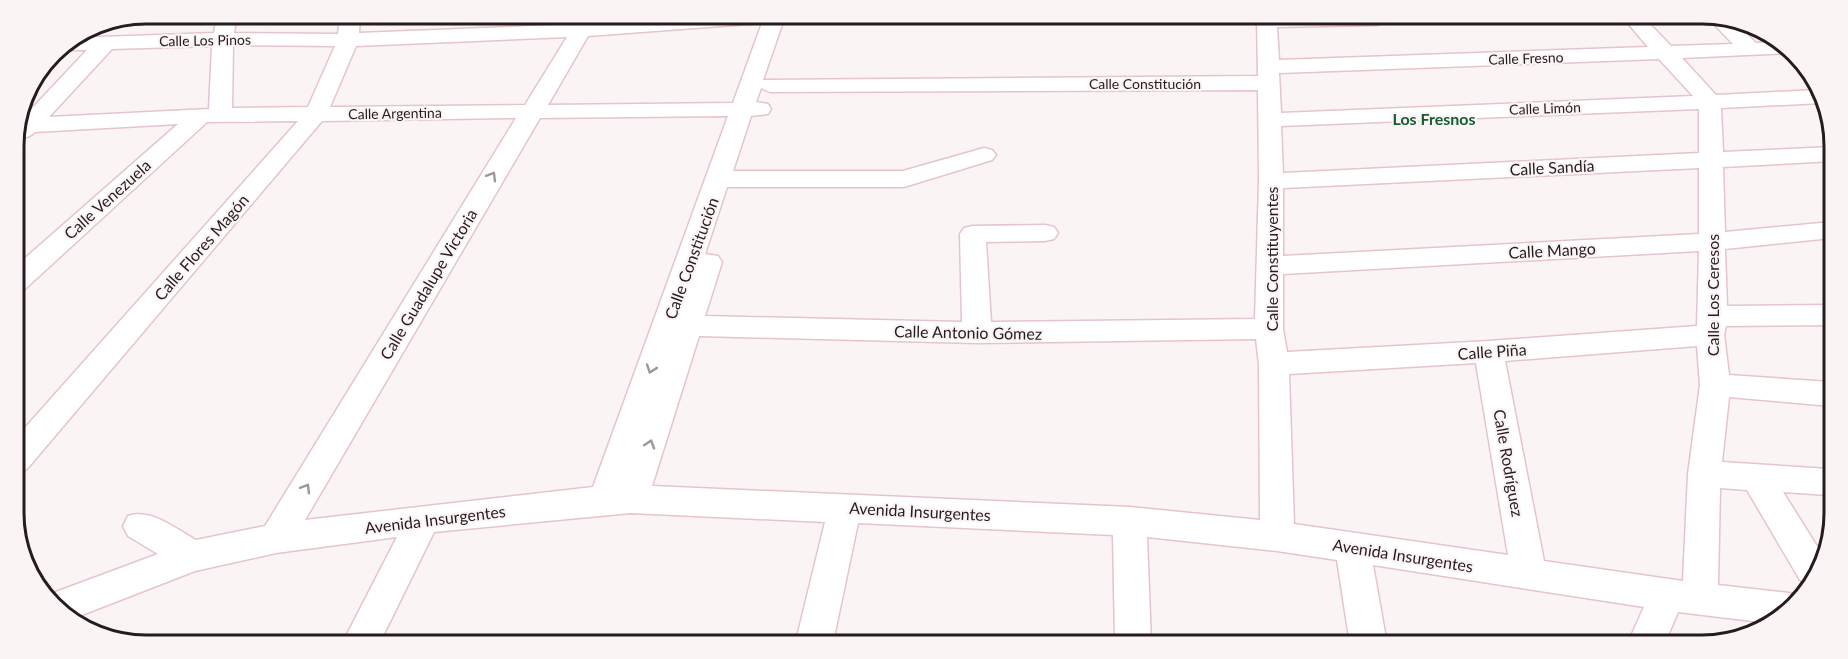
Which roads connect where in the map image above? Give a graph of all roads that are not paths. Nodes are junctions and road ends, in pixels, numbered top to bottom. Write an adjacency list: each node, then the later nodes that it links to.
1 (225, 24): 10 (street)
2 (349, 24): 11 (street, Calle Flores Magón)
3 (664, 24): 9 (street, Calle Los Pinos)
4 (773, 24): 19 (street, Calle Constitución)
5 (791, 24): 19 (street, Calle Constitución)
6 (1267, 24): 17 (street, Calle Constituyentes)
7 (1639, 24): 16 (street)
8 (1726, 26): 15 (street)
9 (581, 30): 11 (street, Calle Los Pinos); 21 (street, Calle Guadalupe Victoria)
10 (223, 39): 11 (street, Calle Los Pinos); 12 (street, Calle Los Pinos); 23 (street)
11 (348, 40): 22 (street, Calle Flores Magón)
12 (106, 43): 13 (street, Calle Los Pinos); 25 (street)
13 (79, 44)
14 (1775, 48): 15 (street, Calle Fresno)
15 (1750, 49): 16 (street, Calle Fresno)
16 (1667, 53): 17 (street, Calle Fresno); 20 (street)
17 (1268, 75): 19 (street, Calle Constitución); 24 (street, Calle Constituyentes)
18 (1814, 97): 20 (street, Calle Limón)
19 (758, 101): 21 (street, Calle Argentina); 30 (street, Calle Constitución)
20 (1710, 101): 24 (street, Calle Limón); 29 (street, Calle Los Ceresos)
21 (531, 111): 22 (street, Calle Argentina); 56 (street, Calle Guadalupe Victoria, one-way to 21)
22 (316, 114): 23 (street, Calle Argentina); 46 (street, Calle Flores Magón)
23 (210, 116): 26 (street, Calle Argentina); 36 (street, Calle Venezuela)
24 (1270, 120): 31 (street, Calle Constituyentes)
25 (26, 124)
26 (25, 129)
27 (1824, 154): 29 (street, Calle Sandía)
28 (984, 155): 30 (street)
29 (1712, 159): 31 (street, Calle Sandía); 34 (street, Calle Los Ceresos)
30 (727, 180): 38 (street, Calle Constitución)
31 (1271, 181): 35 (street, Calle Constituyentes)
32 (1824, 231): 34 (street, Calle Mango)
33 (1045, 234): 41 (street)
34 (1712, 242): 35 (street, Calle Mango); 39 (street, Calle Los Ceresos)
35 (1271, 266): 40 (street, Calle Constituyentes)
36 (24, 274)
37 (1824, 316): 39 (street, Calle Piña)
38 (678, 325): 41 (street, Calle Antonio Gómez); 50 (street, Calle Constitución)
39 (1711, 325): 42 (street, Calle Piña); 44 (street, Calle Los Ceresos)
40 (1269, 329): 41 (street, Calle Antonio Gómez); 43 (street, Calle Constituyentes)
41 (977, 333)
42 (1489, 352): 43 (street, Calle Piña); 60 (street, Calle Rodríguez)
43 (1274, 364): 55 (street, Calle Constituyentes)
44 (1715, 385): 45 (street); 47 (street, Calle Los Ceresos)
45 (1824, 394)
46 (24, 451)
47 (1704, 474): 48 (street); 61 (street, Calle Los Ceresos)
48 (1757, 478): 49 (street); 59 (street)
49 (1824, 482)
50 (618, 500): 51 (street, Avenida Insurgentes); 52 (street, Avenida Insurgentes)
51 (845, 508): 53 (street, Avenida Insurgentes); 65 (street)
52 (424, 519): 56 (street, Avenida Insurgentes); 64 (street)
53 (1130, 521): 55 (street, Avenida Insurgentes); 66 (street)
54 (140, 526): 58 (street)
55 (1277, 536): 57 (street, Avenida Insurgentes)
56 (276, 538): 58 (street, Avenida Insurgentes)
57 (1352, 546): 60 (street, Avenida Insurgentes); 67 (street)
58 (194, 556): 62 (street, Avenida Insurgentes)
59 (1811, 567)
60 (1529, 575): 61 (street, Avenida Insurgentes)
61 (1684, 597): 63 (street, Avenida Insurgentes); 68 (street)
62 (66, 605)
63 (1778, 608)
64 (365, 635)
65 (816, 635)
66 (1133, 635)
67 (1367, 635)
68 (1653, 635)

